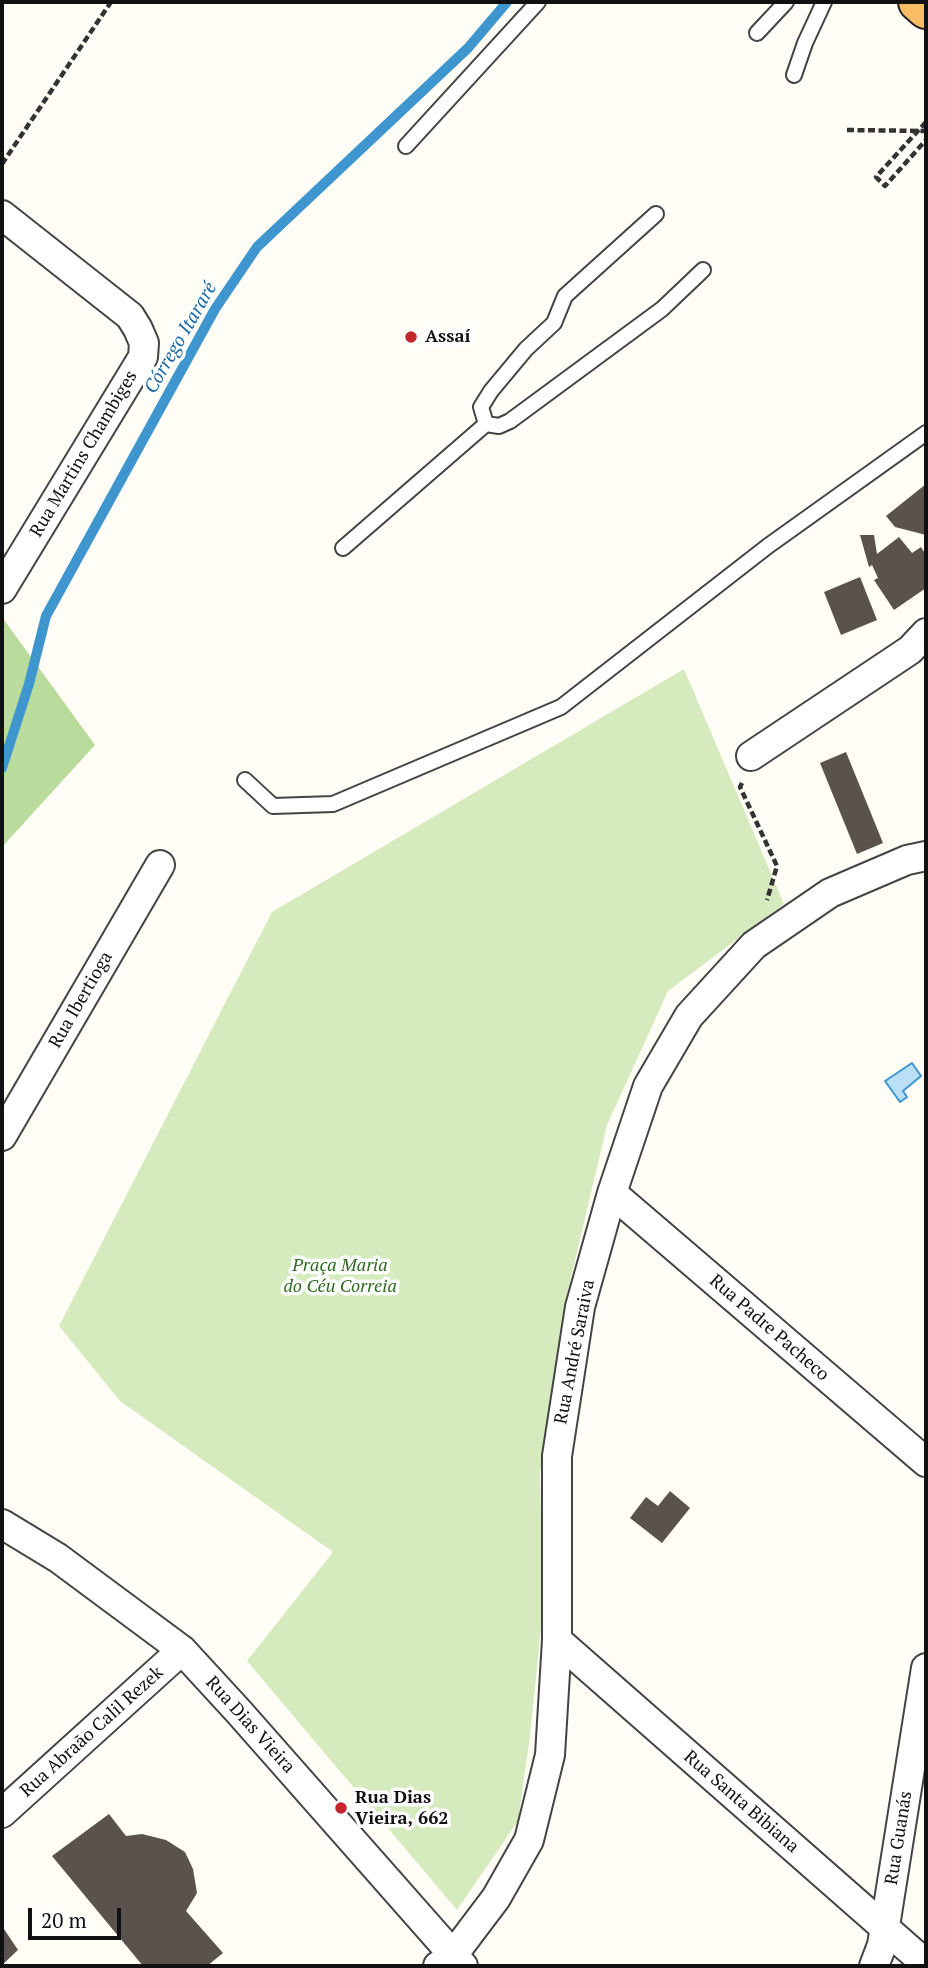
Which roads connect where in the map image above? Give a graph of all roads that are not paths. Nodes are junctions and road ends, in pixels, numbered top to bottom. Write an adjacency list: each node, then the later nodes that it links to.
1 (538, 2): 8 (lane)
2 (786, 2): 6 (lane)
3 (824, 2): 7 (lane)
4 (918, 2): 5 (highway)
5 (926, 9)
6 (757, 33)
7 (794, 75)
8 (406, 146)
9 (656, 214): 12 (lane)
10 (2, 215): 15 (street, Rua Martins Chambiges)
11 (703, 270): 12 (lane)
12 (486, 424): 14 (lane)
13 (926, 433): 18 (lane)
14 (343, 548)
15 (2, 589)
16 (926, 633): 17 (street)
17 (751, 756)
18 (245, 780)
19 (926, 856): 22 (street, Rua André Saraiva)
20 (160, 865): 21 (street, Rua Ibertioga)
21 (2, 1136)
22 (612, 1193): 23 (street, Rua Padre Pacheco); 25 (street, Rua André Saraiva)
23 (926, 1462)
24 (2, 1524): 26 (street, Rua Dias Vieira)
25 (557, 1640): 29 (street, Rua Santa Bibiana); 30 (street, Rua André Saraiva)
26 (182, 1650): 28 (street, Rua Abraão Calil Rezek); 30 (street, Rua Dias Vieira)
27 (926, 1668): 29 (street, Rua Guanás)
28 (2, 1813)
29 (884, 1928): 31 (street, Rua Santa Bibiana); 32 (street, Rua Guanás)
30 (451, 1962)
31 (926, 1964)
32 (874, 1966)

